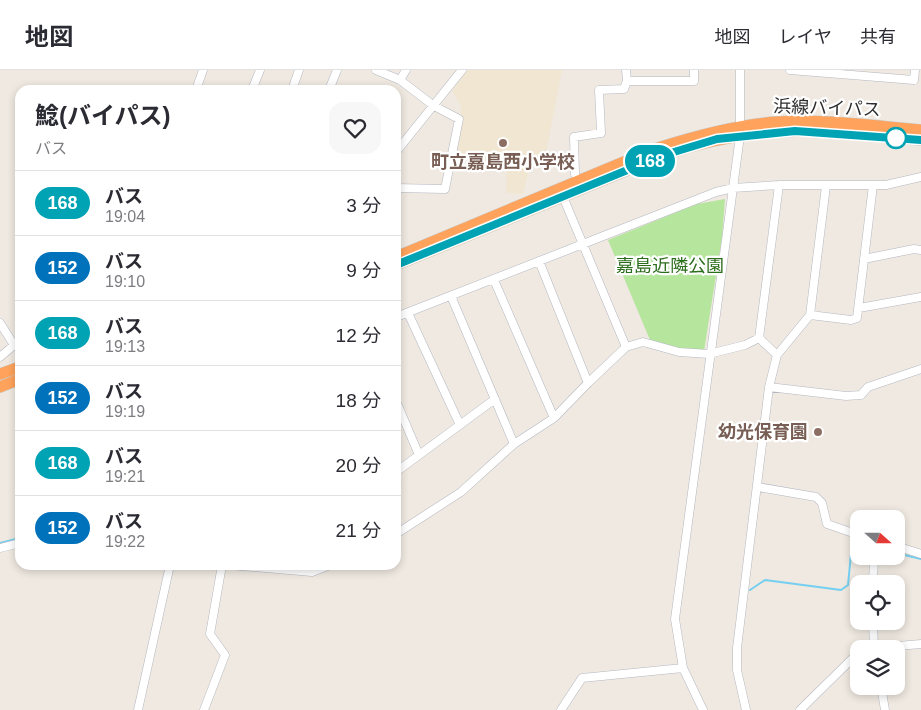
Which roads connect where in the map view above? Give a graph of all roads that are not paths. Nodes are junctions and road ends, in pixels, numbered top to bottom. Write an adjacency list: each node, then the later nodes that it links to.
1 (203, 70): 17 (street)
2 (260, 70): 18 (street)
3 (298, 70): 19 (street)
4 (337, 70): 20 (street)
5 (376, 70): 15 (street)
6 (406, 70): 15 (street)
7 (462, 70): 21 (street)
8 (626, 70): 16 (street)
9 (694, 70): 16 (street)
10 (740, 70): 23 (street)
11 (790, 70): 13 (street)
12 (915, 70): 14 (street)
13 (832, 72): 14 (street)
14 (872, 73)
15 (400, 80): 21 (street)
16 (627, 81): 26 (street)
17 (198, 85)
18 (254, 85)
19 (294, 85)
20 (331, 85)
21 (434, 106): 25 (street); 31 (street)
22 (921, 130): 23 (highway, 浜線バイパス)
23 (740, 131): 24 (highway, 浜線バイパス); 32 (street); 33 (highway, 浜線バイパス)
24 (921, 140)
25 (401, 146)
26 (575, 174)
27 (921, 177): 30 (street)
28 (779, 185): 29 (street); 32 (street); 48 (street)
29 (826, 186): 30 (street); 46 (street)
30 (873, 186): 37 (street)
31 (401, 188)
32 (733, 188): 34 (street); 52 (street)
33 (561, 192): 34 (street); 36 (highway, 浜線バイパス); 39 (highway, 浜線バイパス)
34 (581, 244): 38 (street); 51 (street)
35 (921, 250): 37 (street)
36 (401, 255)
37 (864, 259): 43 (street)
38 (539, 261): 40 (street); 59 (street)
39 (401, 263)
40 (494, 280): 41 (street); 64 (street)
41 (451, 296): 44 (street); 62 (street)
42 (921, 297): 43 (street)
43 (859, 308): 46 (street)
44 (408, 313): 45 (street); 65 (street)
45 (401, 315)
46 (810, 315): 53 (street)
47 (0, 323): 49 (street)
48 (758, 338): 52 (street); 53 (street)
49 (15, 340)
50 (15, 344): 54 (street)
51 (626, 347): 52 (street); 59 (street)
52 (709, 354): 83 (street)
53 (777, 355): 61 (street)
54 (0, 357)
55 (921, 369): 61 (street)
56 (15, 370): 57 (highway)
57 (0, 374)
58 (15, 381): 60 (highway)
59 (588, 383): 64 (street)
60 (0, 387)
61 (769, 387): 69 (street)
62 (495, 399): 65 (street); 66 (street)
63 (401, 414): 67 (street)
64 (554, 418): 66 (street)
65 (460, 425): 67 (street)
66 (514, 444): 70 (street)
67 (419, 455): 68 (street)
68 (401, 468)
69 (758, 488): 71 (street); 89 (street)
70 (401, 529)
71 (850, 532)
72 (15, 544): 73 (street)
73 (0, 548)
74 (905, 549): 75 (street)
75 (921, 554)
76 (169, 570): 85 (street)
77 (221, 570): 86 (street)
78 (292, 570): 79 (street)
79 (317, 570)
80 (921, 644): 81 (street)
81 (905, 645)
82 (850, 661): 90 (street)
83 (683, 668): 87 (street); 88 (street)
84 (882, 695): 91 (street)
85 (138, 710)
86 (204, 710)
87 (561, 710)
88 (703, 710)
89 (746, 710)
90 (800, 710)
91 (885, 710)

